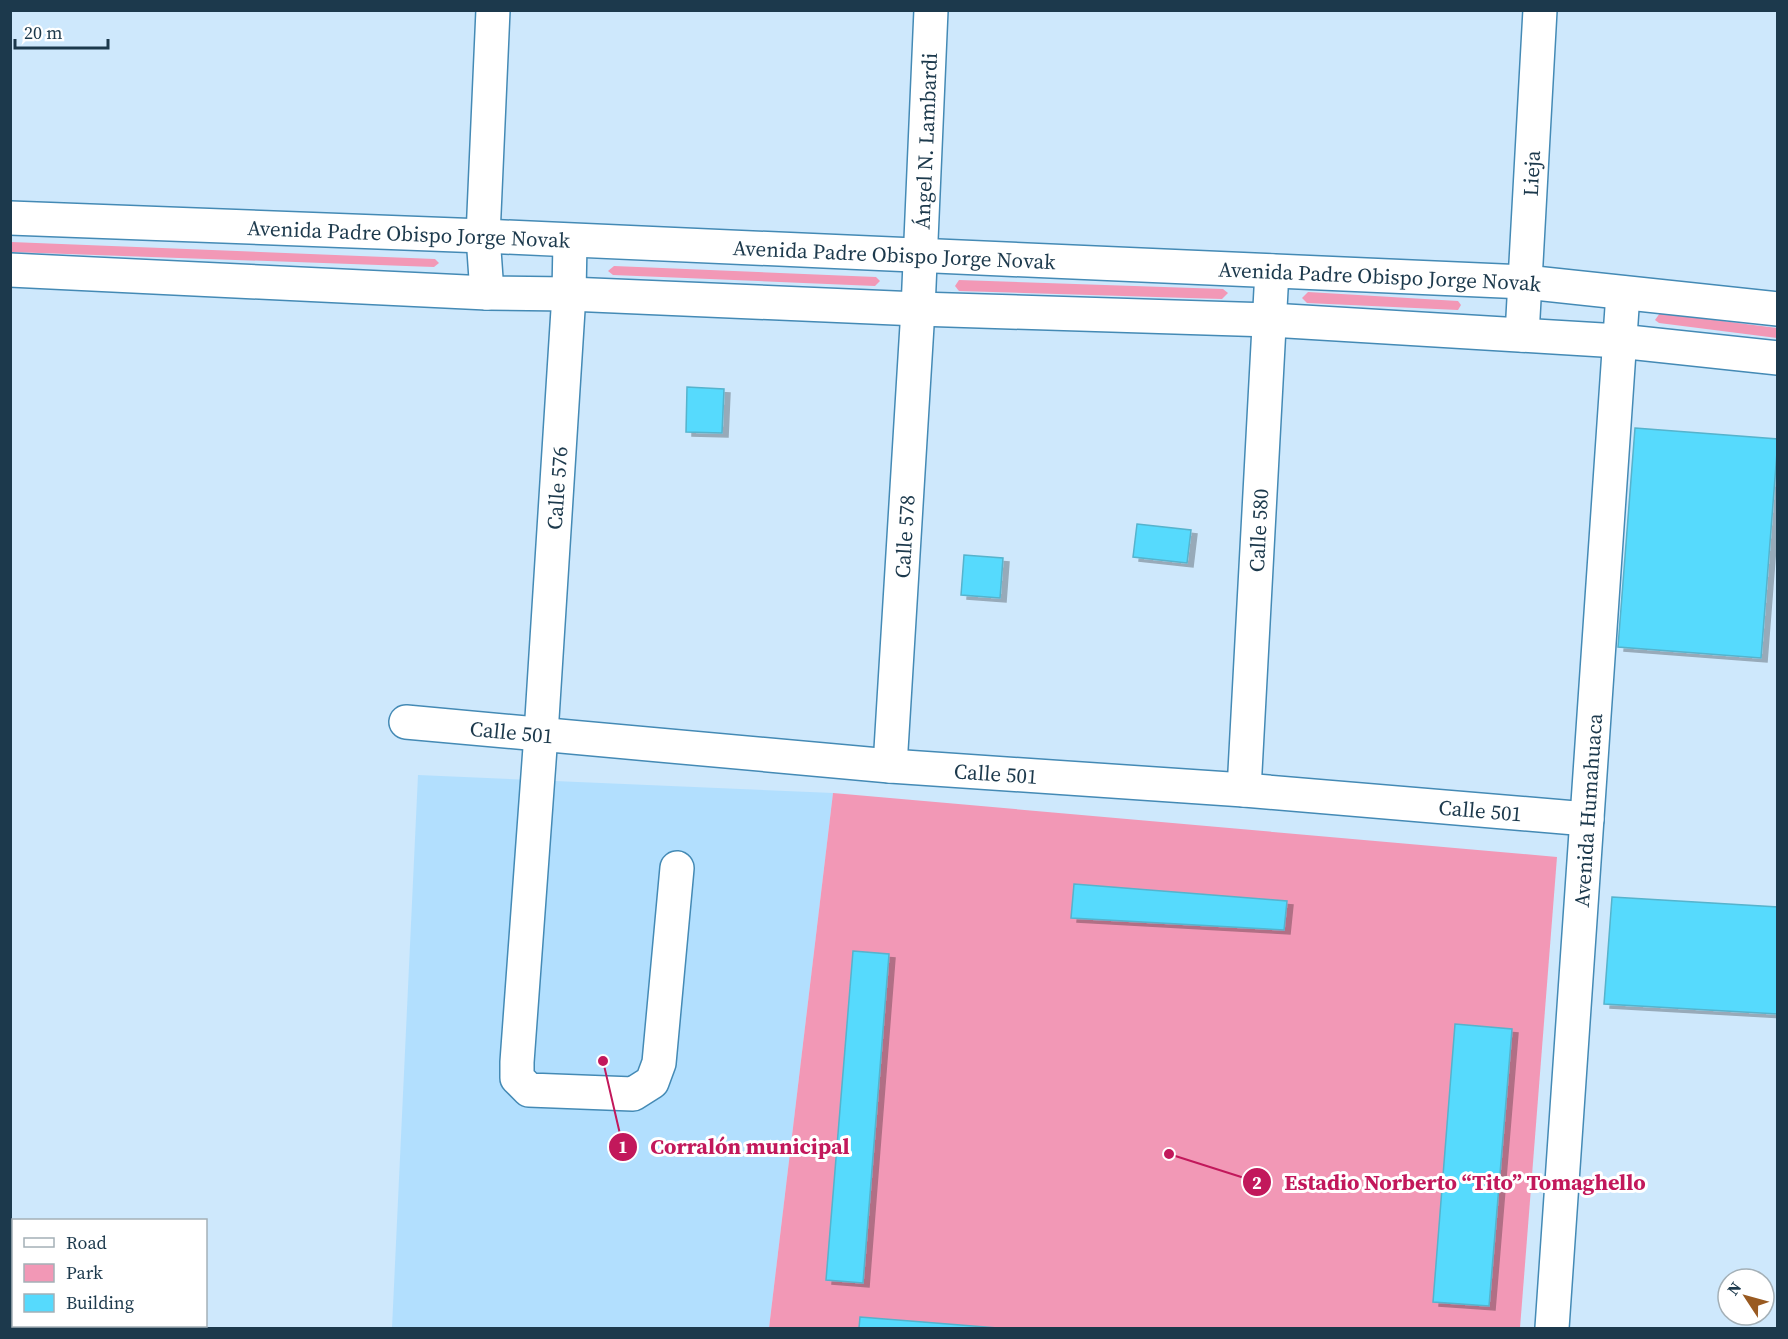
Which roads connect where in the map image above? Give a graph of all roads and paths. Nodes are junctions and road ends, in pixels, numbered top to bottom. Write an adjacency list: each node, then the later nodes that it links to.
1 (493, 10): 5 (street)
2 (931, 10): 7 (street, Ángel N. Lambardi)
3 (1540, 10): 10 (street, Lieja)
4 (10, 218): 5 (street, Avenida Padre Obispo Jorge Novak)
5 (483, 236): 6 (street, Avenida Padre Obispo Jorge Novak); 11 (street)
6 (570, 240): 7 (street, Avenida Padre Obispo Jorge Novak); 13 (street, Calle 576)
7 (920, 256): 9 (street, Avenida Padre Obispo Jorge Novak); 14 (street, Ángel N. Lambardi)
8 (10, 270): 11 (street)
9 (1272, 271): 10 (street, Avenida Padre Obispo Jorge Novak); 16 (street, Calle 580)
10 (1525, 282): 12 (street, Avenida Padre Obispo Jorge Novak); 17 (street, Lieja)
11 (487, 293): 13 (street)
12 (1623, 293): 15 (street, Avenida Padre Obispo Jorge Novak); 18 (street, Avenida Humahuaca)
13 (568, 294): 14 (street); 21 (street, Calle 576)
14 (918, 309): 16 (street); 22 (street, Calle 578)
15 (1778, 309)
16 (1270, 320): 17 (street); 23 (street, Calle 580)
17 (1522, 335): 18 (street)
18 (1619, 341): 19 (street); 24 (street, Avenida Humahuaca)
19 (1778, 358)
20 (406, 722): 21 (street, Calle 501)
21 (541, 734): 22 (street, Calle 501); 25 (street, Calle 576)
22 (890, 766): 23 (street, Calle 501)
23 (1244, 790): 24 (street, Calle 501)
24 (1587, 819): 26 (street, Avenida Humahuaca)
25 (677, 868)
26 (1552, 1329)

